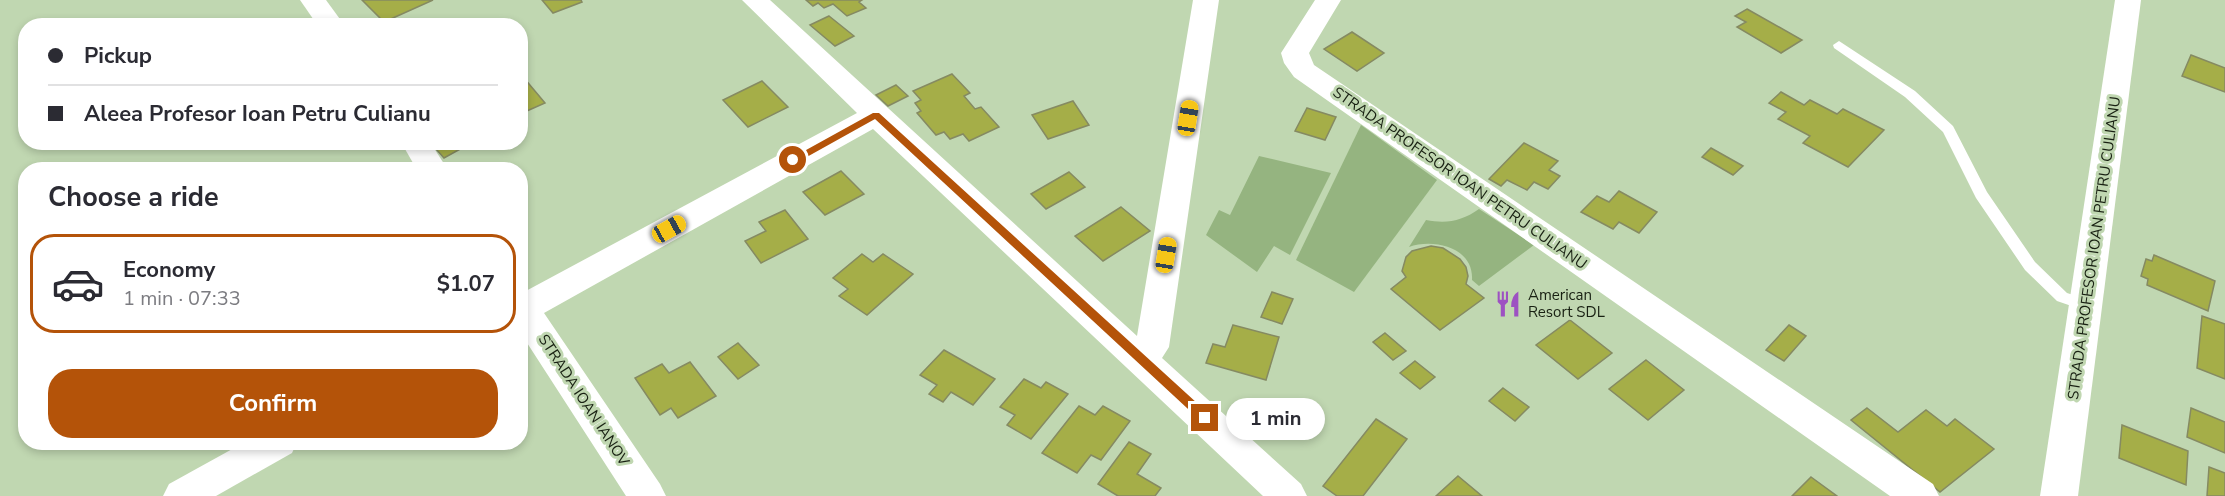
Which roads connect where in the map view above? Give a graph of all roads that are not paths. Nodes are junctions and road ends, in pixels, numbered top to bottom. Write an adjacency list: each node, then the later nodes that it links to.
1 (313, 0): 6 (street)
2 (755, 0): 8 (street)
3 (1206, 0): 12 (street)
4 (1328, 0): 17 (street, STRADA PROFESOR IOAN PETRU CULIANU)
5 (2128, 0): 10 (street, STRADA PROFESOR IOAN PETRU CULIANU)
6 (326, 18)
7 (1839, 45): 10 (lane)
8 (876, 115): 9 (street); 12 (street)
9 (528, 304)
10 (2085, 306): 18 (street, STRADA PROFESOR IOAN PETRU CULIANU)
11 (528, 316): 15 (street, STRADA IOAN IANOV)
12 (1138, 355): 16 (street)
13 (265, 450): 14 (street)
14 (182, 496)
15 (646, 496)
16 (1288, 496)
17 (1920, 496)
18 (2059, 496)

